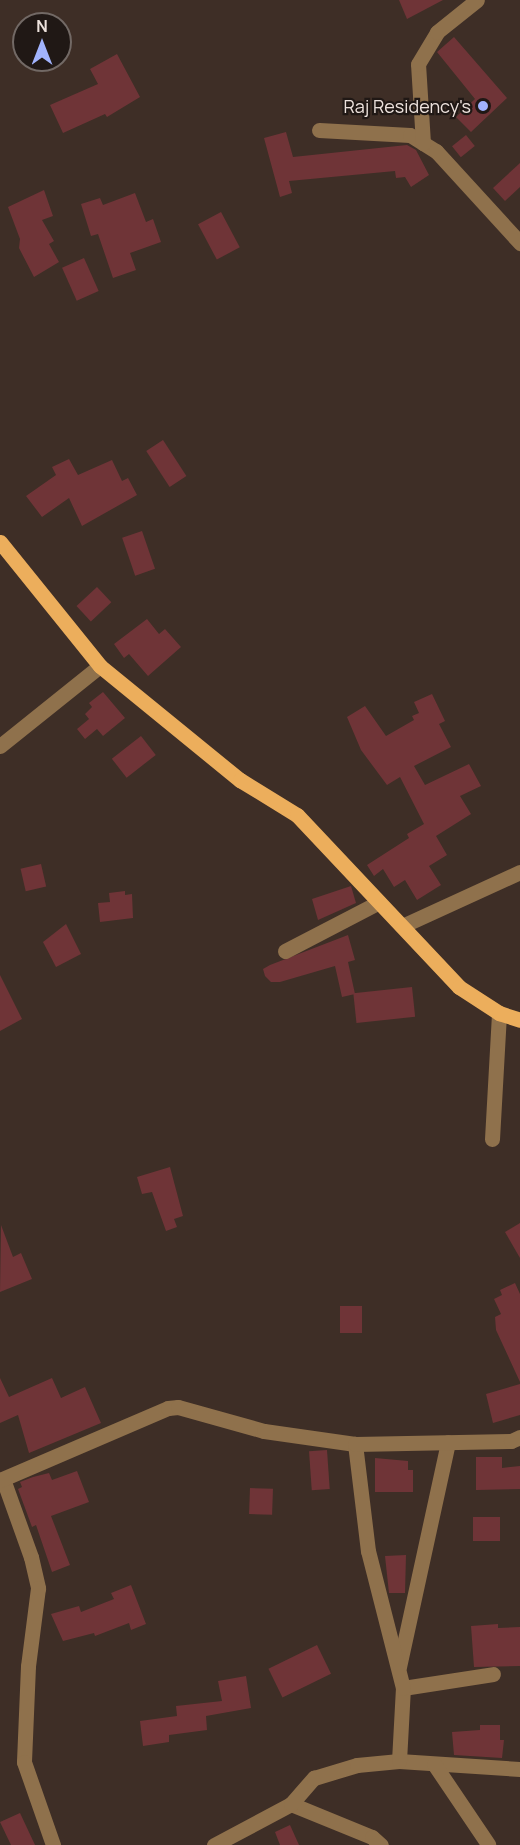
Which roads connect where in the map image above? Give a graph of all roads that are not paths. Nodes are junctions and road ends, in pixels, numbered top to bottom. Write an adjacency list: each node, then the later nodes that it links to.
1 (477, 0): 3 (street)
2 (319, 130): 3 (street)
3 (423, 143): 4 (street)
4 (520, 243)
5 (0, 543): 6 (main road)
6 (100, 666): 7 (street); 9 (main road)
7 (0, 746)
8 (520, 872): 10 (street)
9 (380, 902): 10 (main road); 11 (street)
10 (402, 926): 12 (main road)
11 (285, 951)
12 (499, 1013): 13 (main road); 14 (street)
13 (520, 1020)
14 (492, 1139)
15 (520, 1437): 16 (street)
16 (448, 1442): 17 (street); 19 (street)
17 (355, 1444): 18 (street); 19 (street)
18 (2, 1480): 27 (street)
19 (399, 1670): 21 (street)
20 (493, 1674): 21 (street)
21 (403, 1689): 22 (street)
22 (399, 1761): 23 (street); 25 (street)
23 (434, 1764): 24 (street); 26 (street)
24 (520, 1769)
25 (291, 1804): 28 (street); 29 (street)
26 (488, 1844)
27 (53, 1845)
28 (214, 1845)
29 (381, 1845)

